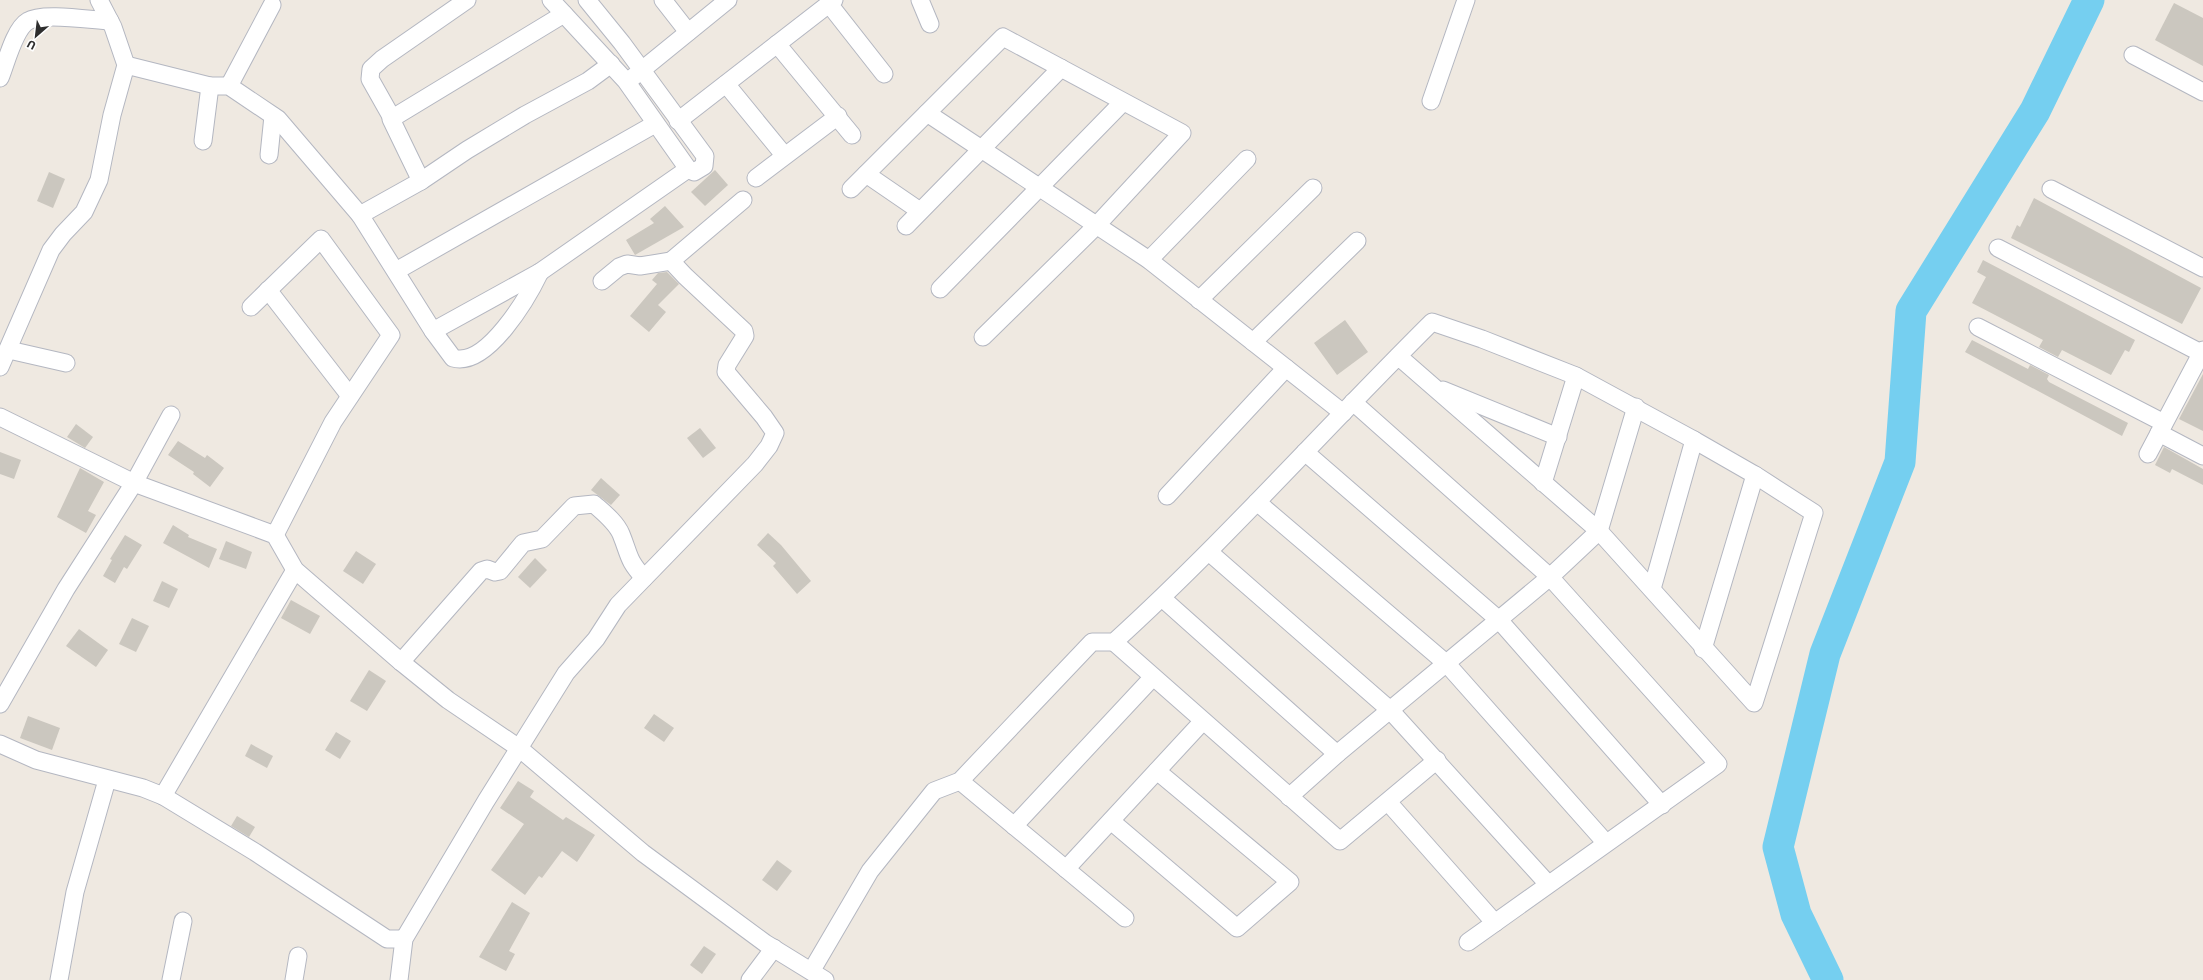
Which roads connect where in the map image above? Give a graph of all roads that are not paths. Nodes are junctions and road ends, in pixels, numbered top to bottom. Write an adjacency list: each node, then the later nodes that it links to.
1 (99, 0): 12 (street)
2 (466, 0): 33 (street)
3 (551, 0): 11 (street)
4 (587, 0): 20 (street)
5 (662, 0): 14 (street)
6 (728, 0): 14 (street)
7 (920, 0): 13 (street)
8 (1466, 0): 28 (street)
9 (832, 2): 15 (street); 21 (street)
10 (272, 5): 26 (street)
11 (564, 14): 17 (street); 33 (street)
12 (110, 21): 18 (street); 22 (street)
13 (930, 24)
14 (688, 32): 20 (street)
15 (777, 44): 24 (street); 32 (street)
16 (2133, 55): 27 (street)
17 (611, 64): 23 (street); 45 (street)
18 (126, 65): 25 (street); 71 (street)
19 (1061, 68): 29 (street); 30 (street); 38 (street)
20 (642, 72): 23 (street); 34 (street)
21 (884, 74)
22 (0, 78)
23 (626, 81): 35 (street)
24 (726, 84): 34 (street); 40 (street)
25 (210, 86): 26 (street); 37 (street)
26 (229, 86): 31 (street)
27 (2203, 92)
28 (1431, 100)
29 (1123, 102): 46 (street); 54 (street)
30 (927, 113): 38 (street); 43 (street)
31 (272, 116): 39 (street); 52 (street)
32 (838, 116): 36 (street); 40 (street)
33 (392, 118): 45 (street)
34 (678, 121): 42 (street)
35 (655, 124): 42 (street); 60 (street)
36 (852, 135)
37 (203, 141)
38 (981, 149): 46 (street); 51 (street)
39 (269, 155)
40 (784, 155): 44 (street)
41 (1247, 159): 57 (street)
42 (688, 169): 61 (street)
43 (866, 174): 48 (street); 51 (street)
44 (756, 178)
45 (421, 181): 52 (street)
46 (1039, 188): 54 (street); 63 (street)
47 (1313, 188): 65 (street)
48 (851, 189)
49 (2051, 189): 59 (street)
50 (744, 200): 58 (street)
51 (920, 211): 53 (street)
52 (360, 215): 60 (street)
53 (906, 226)
54 (1096, 226): 57 (street); 69 (street)
55 (1356, 240): 70 (street)
56 (1998, 248): 73 (street)
57 (1149, 260): 65 (street)
58 (671, 261): 62 (street); 100 (street)
59 (2203, 268)
60 (396, 271): 68 (street)
61 (540, 272): 68 (street); 68 (street)
62 (602, 281)
63 (940, 289)
64 (268, 290): 66 (street); 79 (street); 79 (street)
65 (1199, 300): 70 (street)
66 (251, 307)
67 (1978, 327): 84 (street)
68 (433, 331)
69 (984, 337)
70 (1253, 342): 76 (street)
71 (9, 350): 74 (street); 75 (street)
72 (1398, 356): 77 (street); 78 (street); 80 (street)
73 (2200, 359): 84 (street)
74 (66, 363)
75 (0, 367)
76 (1286, 368): 80 (street); 93 (street)
77 (1576, 376): 81 (street); 85 (street)
78 (1430, 385): 85 (street); 92 (street)
79 (350, 396): 96 (street)
80 (1348, 407): 87 (street); 99 (street)
81 (1636, 407): 86 (street); 95 (street)
82 (171, 414): 91 (street)
83 (0, 417): 91 (street)
84 (2162, 428): 88 (street); 89 (street)
85 (1558, 437): 92 (street)
86 (1694, 440): 90 (street); 101 (street)
87 (1305, 452): 94 (street); 103 (street)
88 (2148, 454)
89 (2203, 456)
90 (1755, 475): 105 (street); 105 (street)
91 (134, 483): 96 (street); 109 (street)
92 (1543, 483): 95 (street)
93 (1167, 496)
94 (1257, 502): 97 (street); 107 (street)
95 (1599, 531): 99 (street); 101 (street)
96 (275, 535): 98 (street)
97 (1209, 552): 102 (street); 110 (street)
98 (295, 570): 106 (street); 119 (street)
99 (1550, 577): 103 (street); 122 (street)
100 (644, 578): 106 (street); 113 (street)
101 (1652, 589): 105 (street)
102 (1162, 598): 104 (street); 114 (street)
103 (1499, 620): 107 (street); 122 (street)
104 (1114, 642): 108 (street); 118 (street)
105 (1703, 649)
106 (401, 662): 113 (street)
107 (1447, 664): 110 (street); 125 (street)
108 (1153, 677): 111 (street); 124 (street)
109 (0, 704)
110 (1390, 710): 114 (street); 115 (street)
111 (1203, 721): 116 (street); 120 (street)
112 (0, 744): 117 (street)
113 (519, 748): 131 (street); 133 (street)
114 (1337, 754): 120 (street)
115 (1436, 760): 121 (street); 127 (street)
116 (1157, 771): 123 (street); 123 (street)
117 (107, 780): 119 (street); 136 (street)
118 (960, 781): 124 (street); 135 (street)
119 (163, 796): 131 (street)
120 (1289, 797): 121 (street)
121 (1388, 802): 130 (street)
122 (1662, 805): 125 (street)
123 (1111, 820): 126 (street)
124 (1014, 826): 126 (street)
125 (1606, 843): 127 (street)
126 (1066, 869): 128 (street)
127 (1548, 884): 130 (street)
128 (1125, 918)
129 (183, 921): 137 (street)
130 (1495, 923): 132 (street)
131 (404, 939): 139 (street)
132 (1468, 942)
133 (774, 948): 135 (street); 140 (street)
134 (298, 956): 138 (street)
135 (812, 970): 141 (street)
136 (59, 980)
137 (171, 980)
138 (294, 980)
139 (399, 980)
140 (750, 980)
141 (825, 980)

